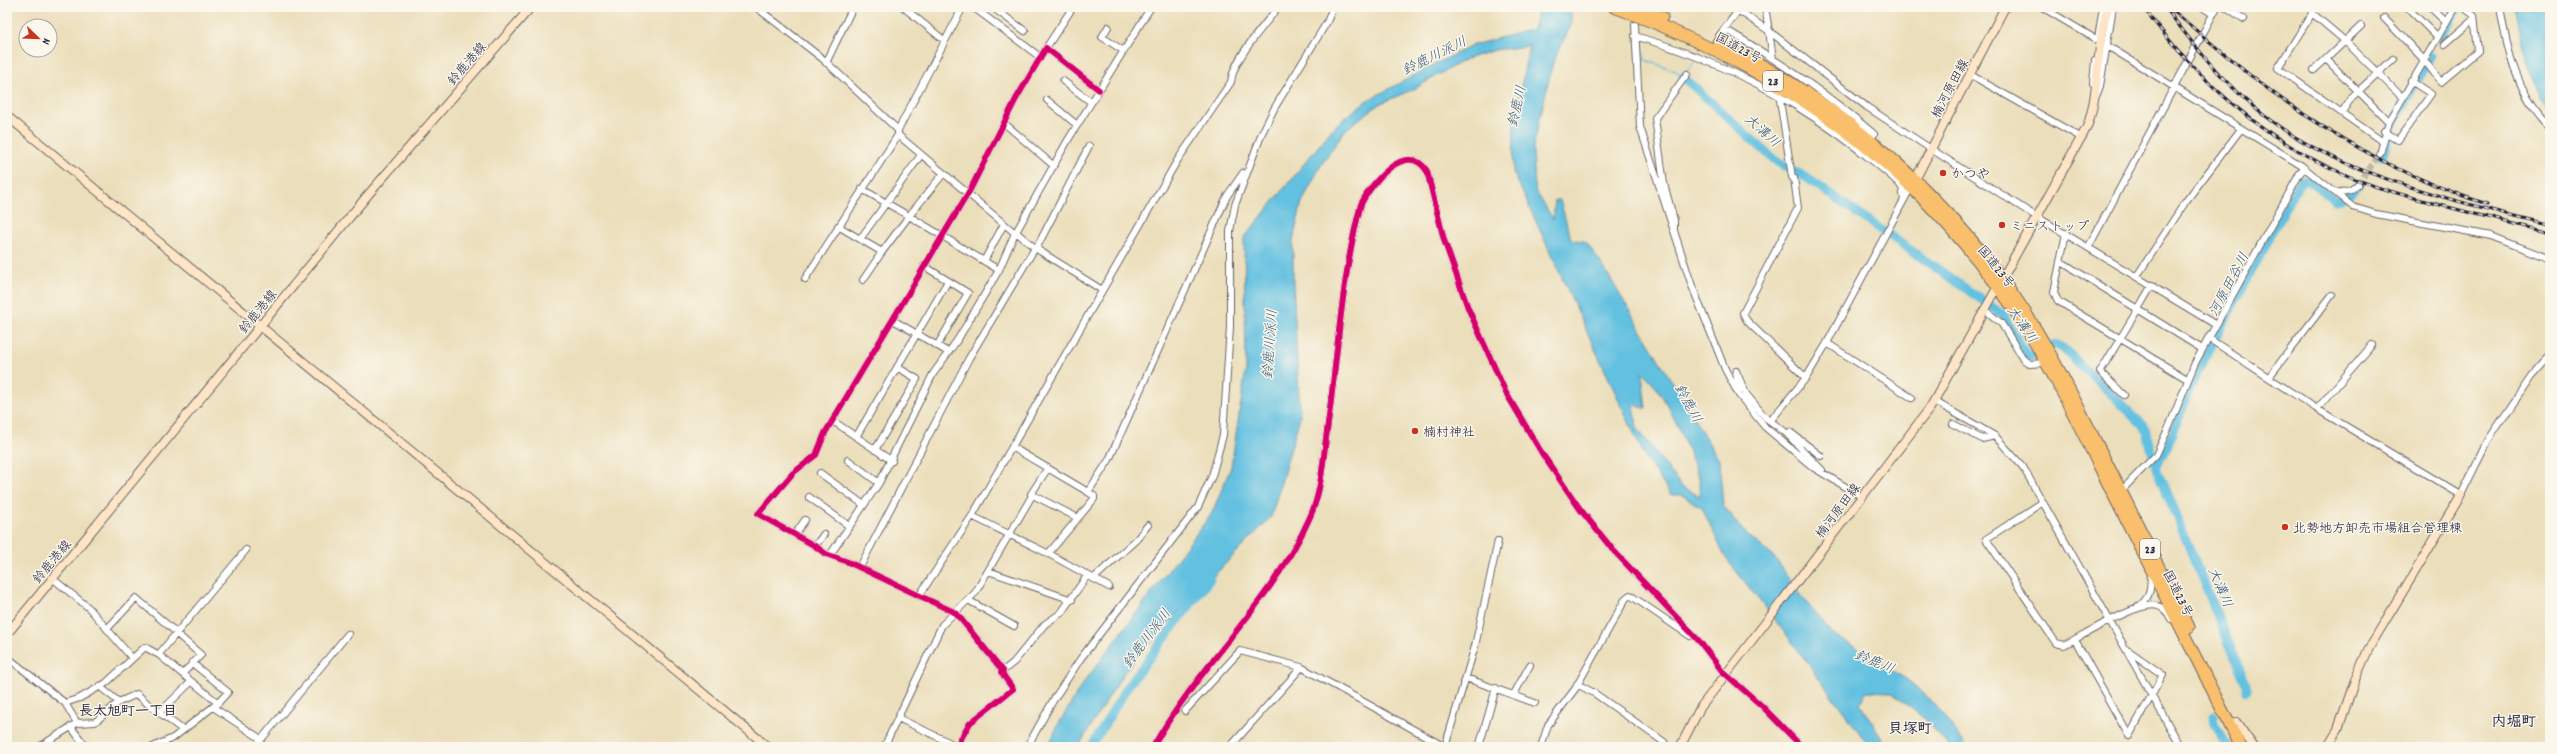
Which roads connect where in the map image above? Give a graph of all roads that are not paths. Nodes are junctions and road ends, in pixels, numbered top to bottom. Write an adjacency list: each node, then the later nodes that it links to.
1 (531, 7): 128 (street, 鈴鹿港線)
2 (756, 7): 56 (street)
3 (853, 7): 56 (street)
4 (903, 7): 44 (street)
5 (963, 7): 44 (street)
6 (973, 7): 51 (street)
7 (992, 7): 39 (street)
8 (1073, 7): 48 (street)
9 (1151, 7): 50 (street)
10 (1278, 7): 122 (street)
11 (1333, 7): 89 (street)
12 (1614, 7): 92 (highway, 国道23号 / 23)
13 (1636, 7): 82 (highway, 国道23号 / 23)
14 (1765, 7): 40 (street)
15 (2042, 7): 43 (street)
16 (2103, 7): 43 (street)
17 (2108, 7): 69 (street, 楠河原田線)
18 (2113, 7): 47 (street)
19 (2202, 7): 31 (street)
20 (2217, 7): 31 (street)
21 (2226, 7): 33 (street)
22 (2316, 7): 30 (street)
23 (2407, 7): 42 (street)
24 (2430, 7): 35 (street)
25 (2455, 7): 35 (street)
26 (2500, 7): 77 (street)
27 (2003, 8): 60 (street, 楠河原田線)
28 (2464, 8): 34 (street)
29 (1739, 9): 40 (street); 53 (street)
30 (2312, 13): 45 (street); 72 (street)
31 (2213, 14): 64 (street)
32 (2384, 18): 57 (street)
33 (2244, 19)
34 (2474, 19): 46 (street); 57 (street)
35 (2446, 22): 42 (street)
36 (1635, 25): 41 (street)
37 (2361, 26): 45 (street)
38 (1108, 27): 50 (street)
39 (1025, 31)
40 (1769, 31): 53 (street); 85 (street)
41 (1636, 36): 52 (street); 104 (street)
42 (2437, 36): 57 (street)
43 (2097, 40): 69 (street)
44 (946, 41): 79 (street)
45 (2345, 41): 54 (street); 59 (street)
46 (2444, 44)
47 (2106, 45): 64 (street); 69 (street)
48 (1046, 48): 51 (street); 65 (street)
49 (1708, 50): 52 (street)
50 (1124, 51): 65 (street)
51 (1040, 57): 75 (street)
52 (1700, 57): 67 (street)
53 (1773, 59): 82 (street)
54 (2326, 59): 58 (street); 66 (street)
55 (2393, 59): 59 (street)
56 (826, 62): 79 (street)
57 (2425, 62): 63 (street)
58 (2314, 70)
59 (2377, 73): 66 (street); 68 (street)
60 (1969, 74): 81 (street); 85 (street, 楠河原田線)
61 (1687, 75): 104 (street)
62 (1063, 81): 71 (street)
63 (2414, 83): 68 (street); 80 (street)
64 (2175, 86): 78 (street); 108 (street)
65 (1099, 90): 71 (street)
66 (2358, 91): 72 (street); 74 (street)
67 (1779, 94): 97 (street); 141 (street)
68 (2402, 98): 74 (street)
69 (2095, 99): 81 (street, 楠河原田線)
70 (1047, 100): 76 (street)
71 (1091, 102): 76 (street)
72 (2342, 112): 83 (street)
73 (7, 116): 128 (street)
74 (2389, 122): 80 (street)
75 (1004, 123): 88 (street); 95 (street)
76 (1077, 125): 88 (street)
77 (2550, 127)
78 (2241, 129): 90 (street); 116 (street)
79 (898, 132): 87 (street); 94 (street)
80 (2387, 133): 83 (street)
81 (2082, 138): 100 (street, 楠河原田線)
82 (1870, 140): 92 (highway, 国道23号 / 23)
83 (2383, 142): 86 (street)
84 (1089, 146): 109 (street)
85 (1930, 149): 92 (street, 楠河原田線); 100 (street)
86 (2380, 154)
87 (921, 155): 91 (street); 98 (street)
88 (1054, 166): 103 (street)
89 (1248, 169): 164 (street); 240 (street)
90 (2304, 169): 96 (street); 127 (street)
91 (943, 174): 95 (street); 99 (street)
92 (1912, 184): 97 (street); 120 (highway, 国道23号 / 23)
93 (2358, 184): 96 (street)
94 (862, 189): 98 (street); 102 (street)
95 (967, 194): 101 (street); 106 (street)
96 (2339, 196): 111 (street)
97 (1904, 200): 132 (street)
98 (887, 203): 99 (street); 107 (street)
99 (909, 216): 106 (street); 110 (street)
100 (2037, 216): 105 (street); 120 (street, 楠河原田線)
101 (1004, 224): 103 (street); 112 (street)
102 (838, 226): 107 (street); 117 (street)
103 (1015, 232): 109 (street); 115 (street)
104 (1674, 232): 143 (street)
105 (2066, 232): 108 (street); 113 (street)
106 (942, 236): 112 (street); 114 (street)
107 (860, 239): 110 (street)
108 (2089, 246): 116 (street)
109 (1036, 248): 122 (street); 184 (street)
110 (882, 252): 118 (street)
111 (2550, 259)
112 (984, 261): 115 (street)
113 (2060, 262): 125 (street); 130 (street)
114 (924, 266): 119 (street); 126 (street)
115 (998, 270): 136 (street)
116 (2137, 276): 121 (street)
117 (805, 279)
118 (863, 280)
119 (948, 281): 129 (street); 134 (street)
120 (1998, 283): 124 (street, 楠河原田線); 137 (highway, 国道23号 / 23)
121 (2152, 285): 125 (street); 127 (street)
122 (1102, 290): 154 (street)
123 (2332, 295): 140 (street)
124 (1984, 308): 137 (street); 146 (street, 楠河原田線)
125 (2138, 309): 130 (street); 135 (street)
126 (893, 320): 129 (street); 149 (street)
127 (2216, 325): 131 (street)
128 (260, 326): 188 (street, 鈴鹿港線); 238 (street)
129 (917, 334): 134 (street); 139 (street)
130 (2120, 339): 142 (street); 144 (street)
131 (2211, 340): 135 (street); 140 (street)
132 (1827, 343): 141 (street); 145 (street)
133 (2372, 345): 147 (street)
134 (937, 346): 136 (street)
135 (2202, 349): 142 (street)
136 (948, 352): 158 (street)
137 (2042, 352): 163 (highway, 国道23号 / 23); 185 (highway, 国道23号 / 23)
138 (2550, 356): 166 (street)
139 (897, 367): 153 (street); 155 (street)
140 (2269, 377): 147 (street)
141 (1806, 378): 148 (street)
142 (2187, 379): 163 (street)
143 (1739, 395): 148 (street); 161 (street)
144 (2124, 395)
145 (1912, 398)
146 (1934, 401): 152 (street); 168 (street, 楠河原田線)
147 (2317, 409): 166 (street)
148 (1771, 420): 151 (street)
149 (833, 421): 153 (street); 176 (street)
150 (1953, 424): 152 (street)
151 (1784, 431): 156 (street); 161 (street)
152 (1995, 436): 169 (street)
153 (856, 437): 155 (street)
154 (1012, 447): 159 (street); 171 (street)
155 (875, 450): 158 (street)
156 (1821, 456)
157 (848, 460): 162 (street)
158 (892, 461): 162 (street)
159 (1048, 468): 164 (street); 165 (street)
160 (820, 473): 170 (street)
161 (1826, 476): 168 (street)
162 (879, 483): 170 (street)
163 (2121, 491): 228 (highway, 国道23号 / 23)
164 (1088, 492): 172 (street)
165 (1032, 494): 172 (street); 178 (street)
166 (2461, 495): 251 (street)
167 (808, 497): 175 (street)
168 (1860, 499): 210 (street, 楠河原田線)
169 (2043, 502): 195 (street); 201 (street)
170 (864, 505): 175 (street)
171 (972, 516): 178 (street); 190 (street)
172 (1078, 518): 182 (street)
173 (805, 520): 176 (street)
174 (1148, 525): 187 (street)
175 (849, 526): 183 (street)
176 (795, 534): 180 (street)
177 (824, 534): 180 (street)
178 (1008, 535): 182 (street); 186 (street)
179 (1498, 541): 214 (street)
180 (815, 546): 183 (street)
181 (246, 550): 199 (street)
182 (1048, 554): 187 (street)
183 (830, 555): 184 (street)
184 (860, 567): 190 (street)
185 (2151, 569): 193 (street); 213 (highway, 国道23号 / 23)
186 (988, 570): 191 (street); 192 (street)
187 (1090, 577): 189 (street); 192 (street)
188 (52, 578): 197 (street); 198 (street, 鈴鹿港線)
189 (1109, 587)
190 (919, 596): 194 (street)
191 (968, 600): 194 (street); 196 (street)
192 (1072, 600): 211 (street)
193 (2134, 610): 195 (street); 213 (street)
194 (954, 612): 211 (street); 227 (street)
195 (2110, 622): 201 (street); 203 (street)
196 (1014, 626)
197 (107, 629): 199 (street); 206 (street)
198 (7, 634)
199 (177, 634): 204 (street); 207 (street)
200 (348, 634): 231 (street)
201 (2075, 640): 220 (street)
202 (1700, 642): 210 (street); 216 (street); 241 (street)
203 (2127, 650): 220 (street); 220 (street)
204 (159, 654): 206 (street); 212 (street)
205 (7, 657): 222 (street)
206 (132, 658): 217 (street)
207 (192, 663): 212 (street); 224 (street)
208 (1530, 665): 219 (street)
209 (1300, 669): 214 (street); 225 (street); 242 (street)
210 (1728, 670): 245 (street, 楠河原田線); 246 (street)
211 (1003, 671): 233 (street)
212 (182, 674): 215 (street)
213 (2204, 674): 248 (highway, 国道23号 / 23)
214 (1466, 678): 218 (street)
215 (191, 682): 224 (street); 226 (street)
216 (1577, 684): 232 (street); 244 (street)
217 (99, 686): 221 (street); 222 (street)
218 (1496, 688): 219 (street); 243 (street)
219 (1514, 694): 223 (street)
220 (2152, 695): 247 (street)
221 (119, 702): 226 (street); 229 (street)
222 (65, 703): 229 (street)
223 (1535, 703)
224 (216, 705): 230 (street); 231 (street)
225 (1185, 711)
226 (160, 712): 230 (street)
227 (898, 718): 233 (street); 239 (street)
228 (2236, 722): 249 (highway, 国道23号 / 23); 250 (street)
229 (74, 725): 234 (street); 235 (street)
230 (183, 730): 236 (street)
231 (261, 739): 237 (street)
232 (1664, 742)
233 (958, 746)
234 (39, 747)
235 (86, 747)
236 (154, 747)
237 (255, 747)
238 (768, 747)
239 (884, 747)
240 (1027, 747)
241 (1153, 747)
242 (1230, 747)
243 (1479, 747)
244 (1541, 747)
245 (1680, 747)
246 (1802, 747)
247 (2181, 747)
248 (2241, 747)
249 (2249, 747)
250 (2254, 747)
251 (2327, 747)

